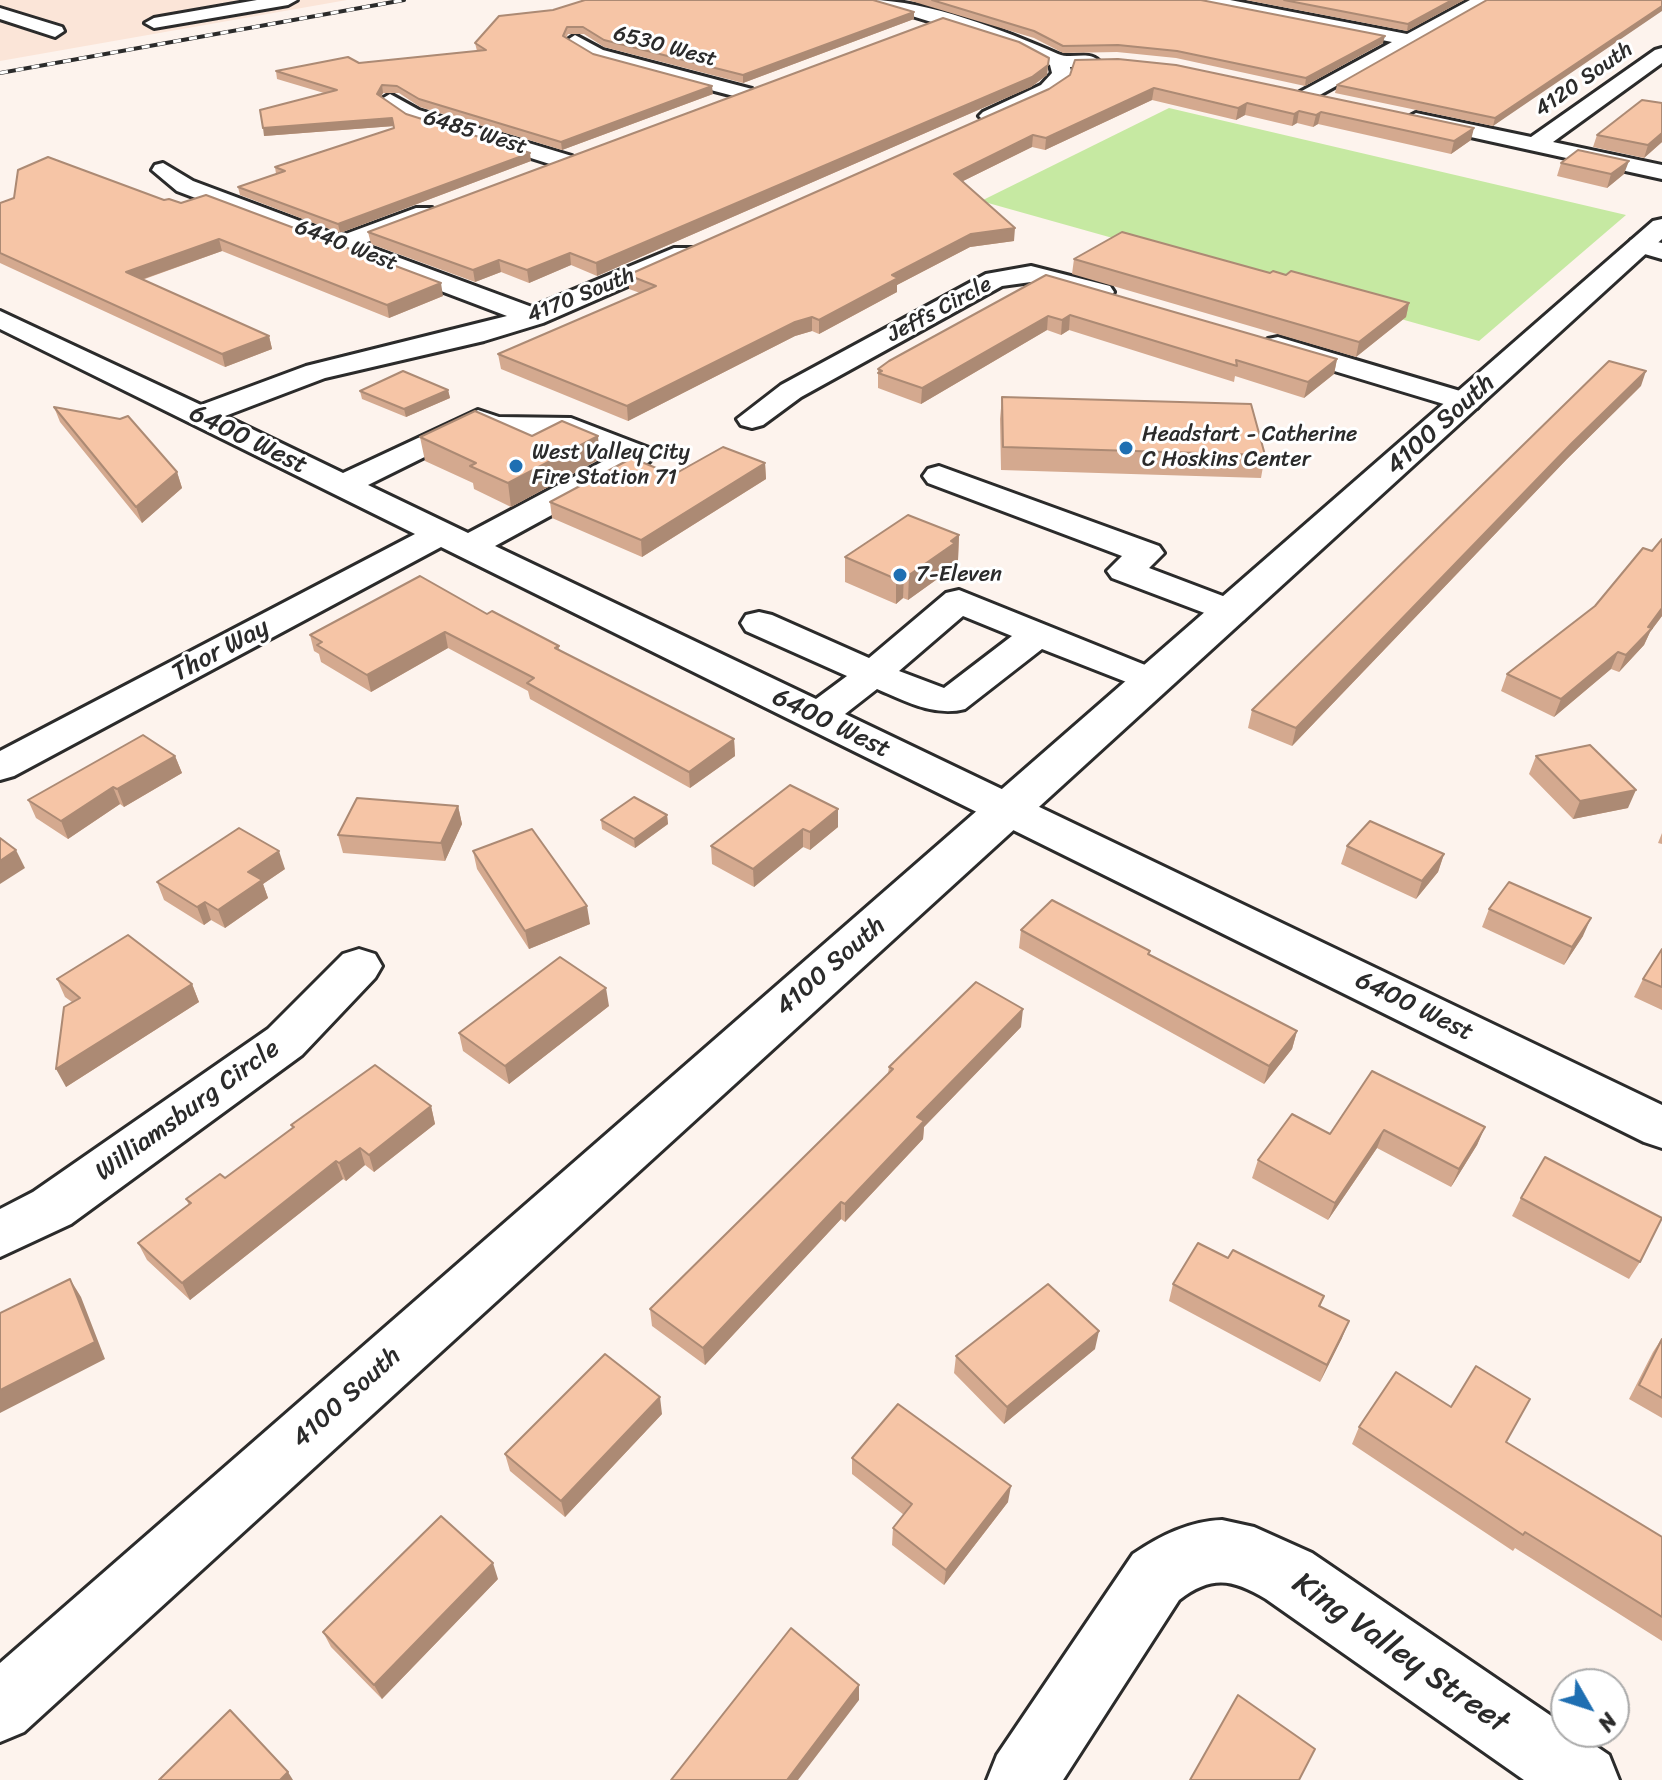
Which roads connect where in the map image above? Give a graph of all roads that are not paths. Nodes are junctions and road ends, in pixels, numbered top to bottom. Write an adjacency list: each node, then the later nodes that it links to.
1 (288, 0): 7 (street)
2 (879, 0): 6 (street)
3 (1202, 0): 10 (street)
4 (1483, 0): 10 (street)
5 (0, 13): 9 (street)
6 (941, 19): 8 (street); 14 (street)
7 (154, 23)
8 (914, 29)
9 (0, 35)
10 (1410, 40): 16 (street)
11 (575, 41): 17 (street, 6530 West)
12 (1662, 54): 20 (street, 4120 South)
13 (1117, 61): 14 (street)
14 (1059, 62): 19 (street)
15 (390, 100): 22 (street, 6485 West)
16 (1338, 102)
17 (703, 108)
18 (1398, 115): 20 (street)
19 (968, 126)
20 (1534, 145): 23 (street)
21 (163, 170): 27 (street, 6440 West)
22 (535, 171)
23 (1662, 172)
24 (449, 204): 27 (street)
25 (1655, 241): 32 (street, 4100 South)
26 (707, 242): 29 (street, 4170 South)
27 (340, 244): 29 (street, 6440 West)
28 (1128, 301): 34 (street, Jeffs Circle)
29 (533, 317): 33 (street, 4170 South)
30 (0, 319): 33 (street, 6400 West)
31 (1247, 336): 32 (street)
32 (1467, 402): 38 (street, 4100 South)
33 (199, 416): 36 (street, 6400 West)
34 (752, 419)
35 (939, 476): 38 (street)
36 (342, 486): 37 (street, 6400 West); 37 (street, Thor Way)
37 (454, 541): 43 (street, 6400 West); 44 (street, Thor Way)
38 (1231, 612): 42 (street, 4100 South)
39 (759, 623): 41 (street)
40 (1038, 634): 41 (street); 41 (street); 42 (street)
41 (873, 674): 43 (street)
42 (1152, 681): 45 (street, 4100 South)
43 (817, 717): 45 (street, 6400 West)
44 (0, 767)
45 (1008, 809): 47 (street, 6400 West); 49 (street, 4100 South)
46 (359, 966): 48 (street, Williamsburg Circle)
47 (1662, 1128)
48 (0, 1234)
49 (0, 1708)
50 (1022, 1780): 51 (street, King Valley Street)
51 (1584, 1780)

